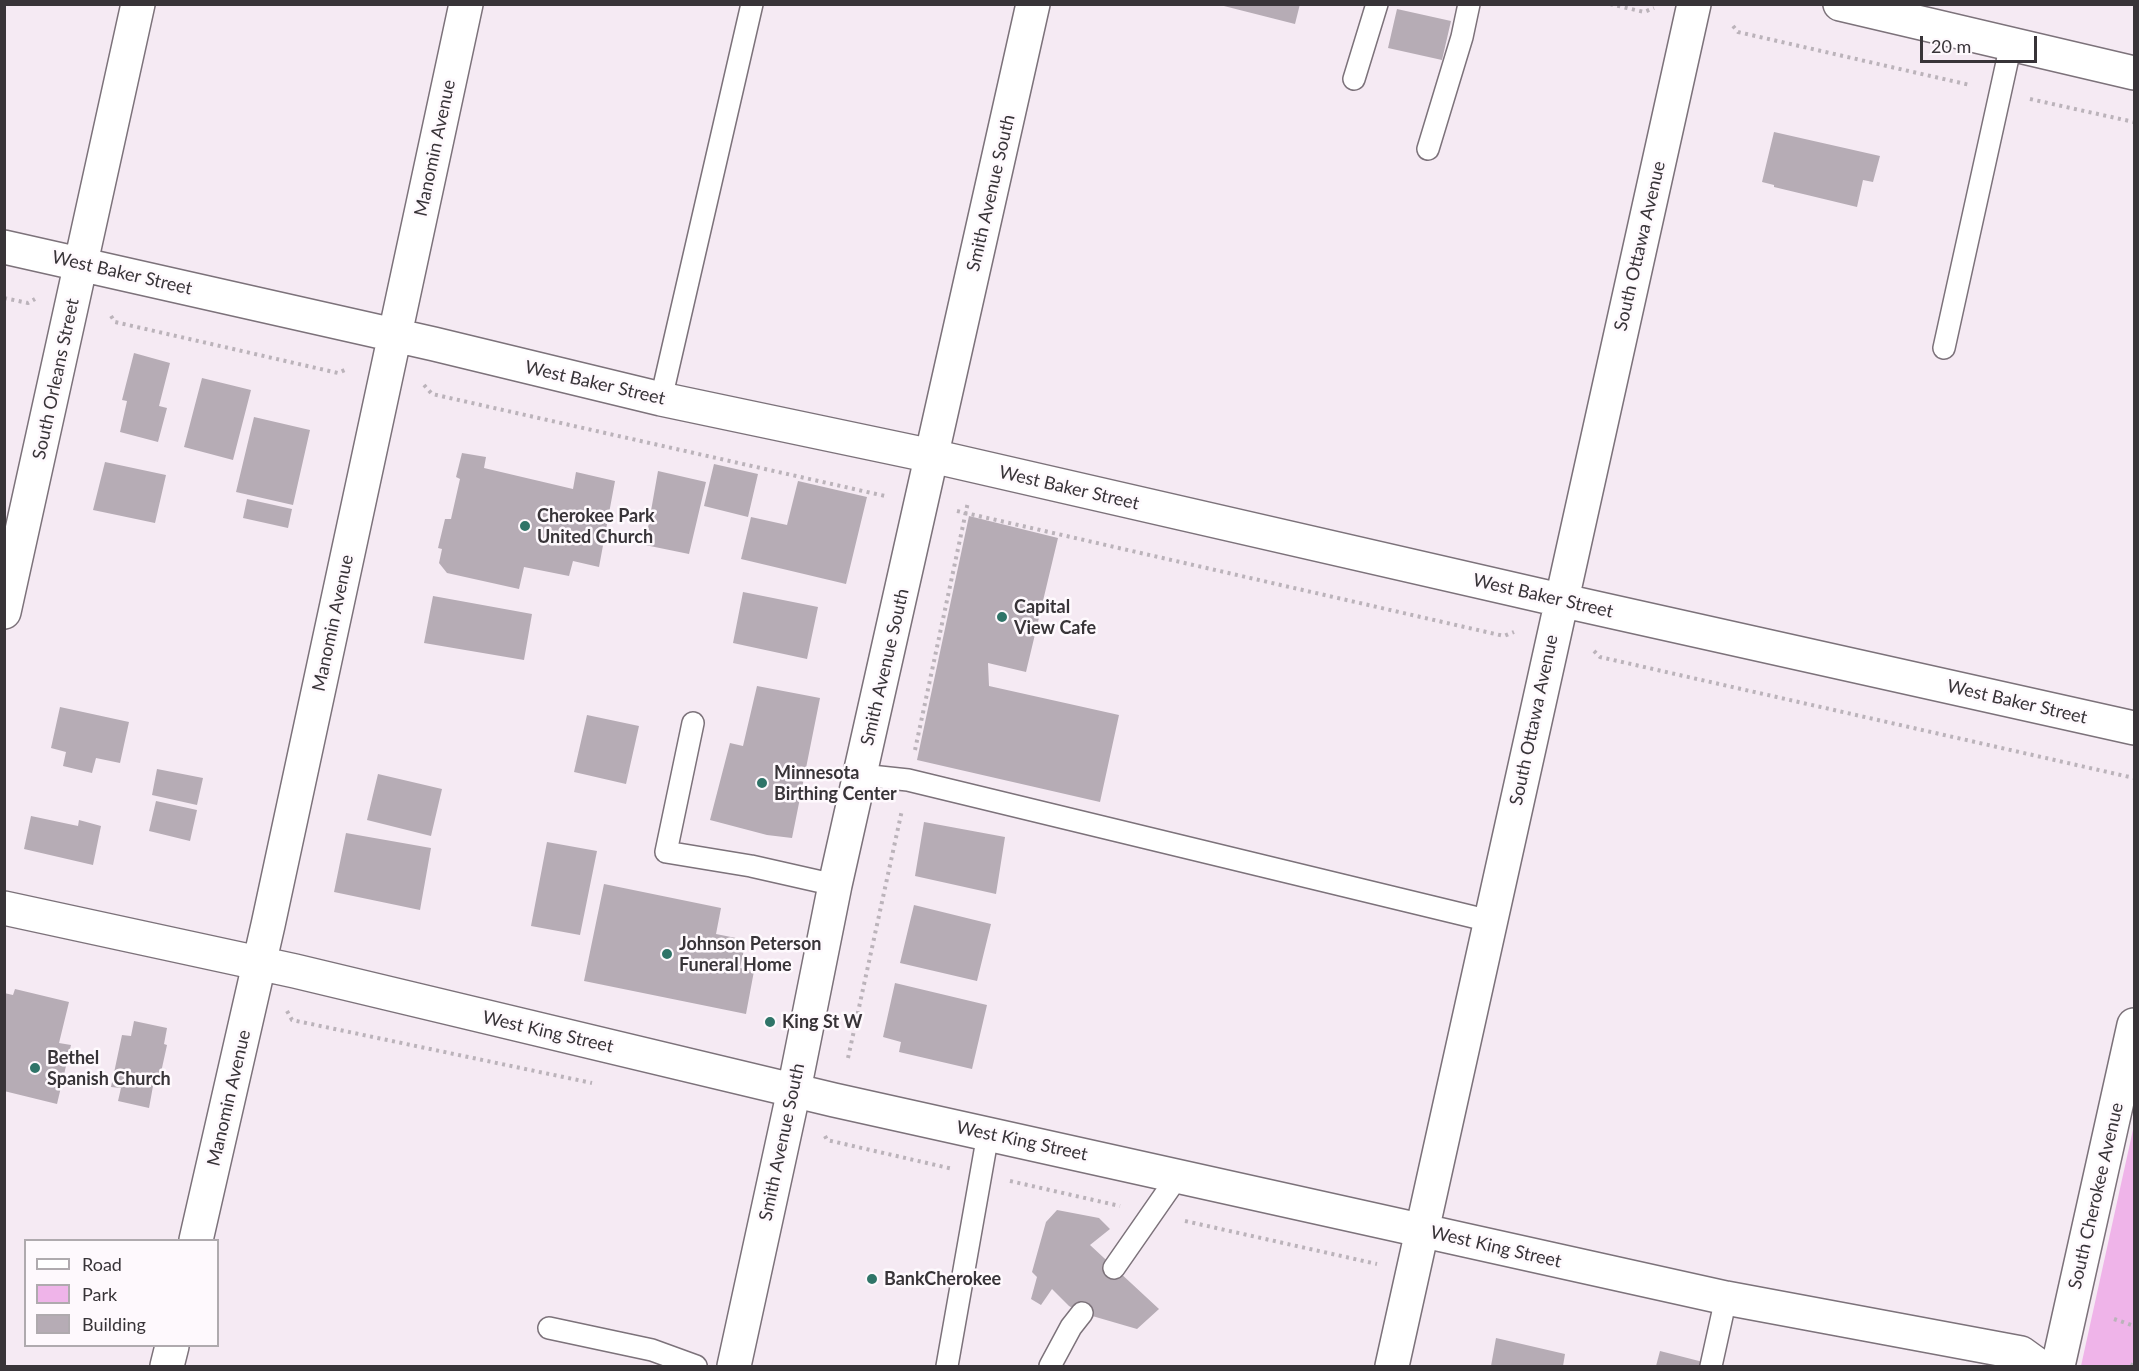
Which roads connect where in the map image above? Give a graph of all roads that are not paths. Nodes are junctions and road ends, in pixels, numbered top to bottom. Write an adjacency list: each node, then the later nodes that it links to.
1 (138, 4): 14 (street, South Orleans Street)
2 (466, 4): 15 (street, Manomin Avenue)
3 (752, 4): 17 (lane)
4 (1033, 4): 18 (street, Smith Avenue South)
5 (1377, 4): 11 (lane)
6 (1469, 4): 12 (lane)
7 (1694, 4): 19 (street, South Ottawa Avenue)
8 (1840, 4): 9 (street)
9 (2011, 44): 10 (street); 16 (lane)
10 (2134, 73)
11 (1354, 79)
12 (1428, 149)
13 (4, 247): 14 (street, West Baker Street)
14 (82, 264): 15 (street, West Baker Street); 20 (street, South Orleans Street)
15 (395, 335): 17 (street, West Baker Street); 27 (street, Manomin Avenue)
16 (1944, 348)
17 (661, 399): 18 (street, West Baker Street)
18 (932, 456): 19 (street, West Baker Street); 23 (street, Smith Avenue South)
19 (1560, 600): 22 (street, West Baker Street); 26 (street, South Ottawa Avenue)
20 (4, 612)
21 (693, 723): 24 (lane)
22 (2134, 728)
23 (861, 775): 24 (street, Smith Avenue South); 26 (lane)
24 (835, 885): 29 (street, Smith Avenue South)
25 (4, 908): 27 (street, West King Street)
26 (1490, 921): 32 (street, South Ottawa Avenue)
27 (260, 963): 29 (street, West King Street); 33 (street, Manomin Avenue)
28 (2134, 1025): 47 (street, South Cherokee Avenue)
29 (794, 1090): 30 (street, West King Street); 41 (street, Smith Avenue South)
30 (988, 1134): 31 (street, West King Street); 42 (lane)
31 (1178, 1176): 32 (street, West King Street); 34 (lane)
32 (1422, 1230): 35 (street, West King Street); 44 (street, South Ottawa Avenue)
33 (196, 1239)
34 (1114, 1268)
35 (1726, 1298): 45 (lane); 46 (street, West King Street)
36 (1082, 1313): 43 (lane)
37 (549, 1328): 40 (lane)
38 (172, 1347): 39 (street)
39 (167, 1366)
40 (696, 1366)
41 (734, 1366)
42 (947, 1366)
43 (1050, 1366)
44 (1392, 1366)
45 (1711, 1366)
46 (2039, 1366)
47 (2058, 1366)

